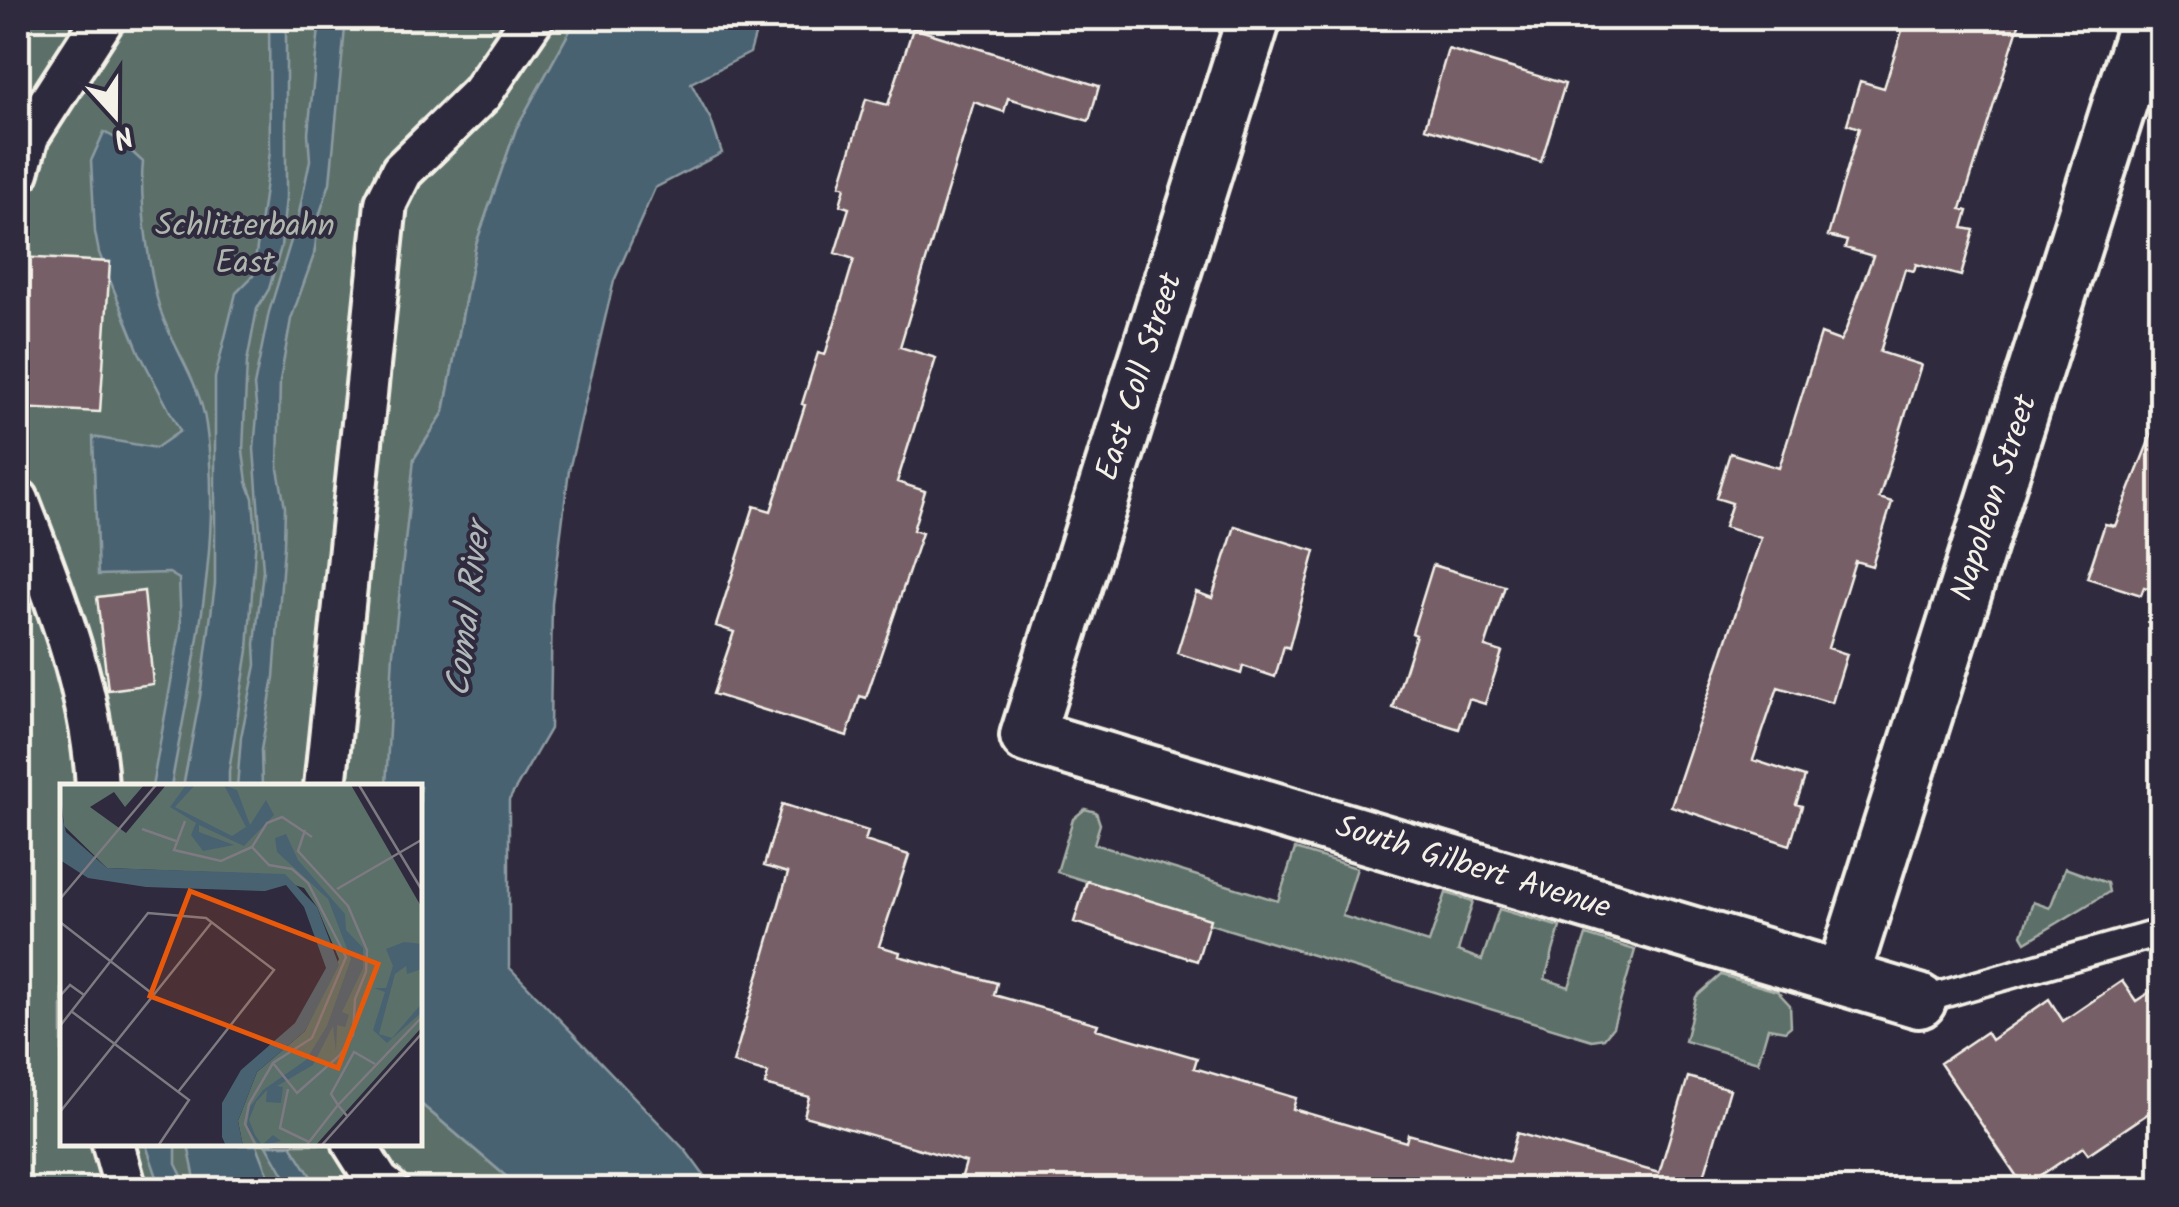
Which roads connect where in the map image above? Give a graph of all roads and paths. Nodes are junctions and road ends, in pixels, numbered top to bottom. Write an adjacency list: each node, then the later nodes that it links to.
1 (104, 18): 5 (street)
2 (533, 18): 9 (street)
3 (1254, 18): 7 (street, East Coll Street)
4 (2151, 25): 11 (street, Napoleon Street)
5 (18, 172)
6 (18, 500): 8 (street)
7 (1027, 736): 11 (street, South Gilbert Avenue)
8 (97, 784)
9 (324, 784)
10 (2162, 932): 12 (lane)
11 (1842, 978): 12 (street, South Gilbert Avenue)
12 (1919, 1001)
13 (114, 1147): 15 (street)
14 (356, 1147): 16 (street)
15 (126, 1190)
16 (388, 1190)

